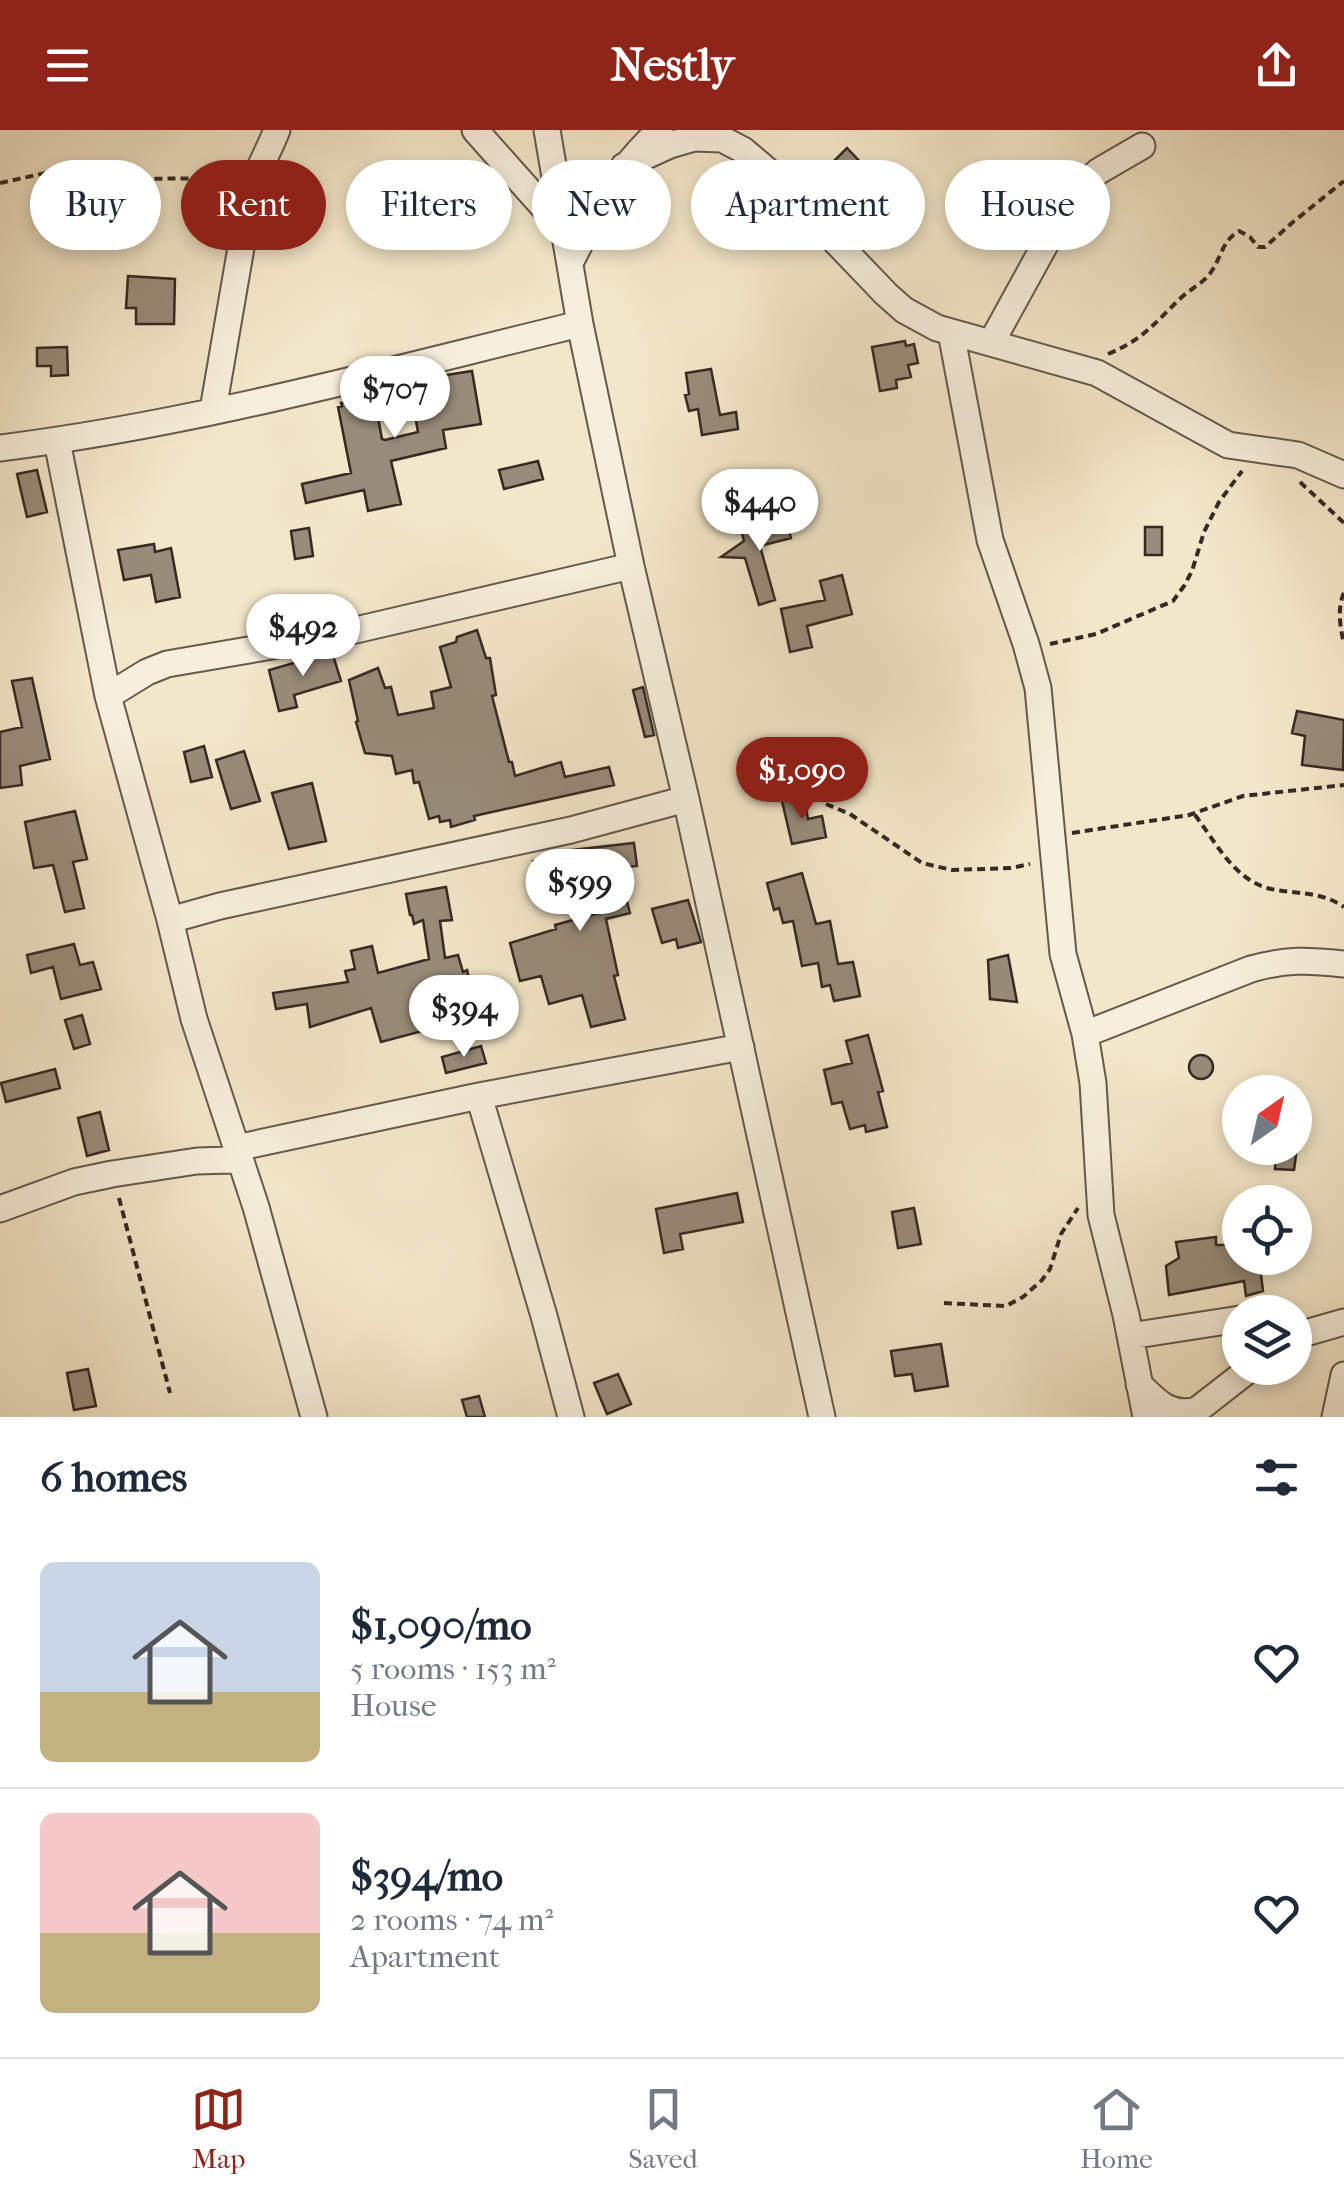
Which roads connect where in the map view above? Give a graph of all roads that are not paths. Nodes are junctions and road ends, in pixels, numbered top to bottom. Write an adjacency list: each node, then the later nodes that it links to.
1 (276, 130): 17 (street)
2 (475, 130): 10 (street)
3 (548, 130): 7 (street)
4 (660, 130): 8 (street)
5 (691, 134): 9 (street); 15 (street)
6 (1142, 146): 16 (street)
7 (553, 160)
8 (630, 160)
9 (637, 160)
10 (532, 194)
11 (568, 250): 13 (street)
12 (577, 250): 13 (street)
13 (570, 264): 14 (street)
14 (580, 324): 17 (street); 21 (street)
15 (951, 332): 16 (street); 26 (street)
16 (990, 343): 20 (street)
17 (213, 410): 18 (street)
18 (58, 441): 19 (street); 22 (street)
19 (0, 448)
20 (1344, 476)
21 (631, 566): 22 (street); 23 (street)
22 (108, 696): 24 (street)
23 (686, 799): 24 (street); 27 (street)
24 (170, 920): 29 (street)
25 (1344, 964): 26 (street)
26 (1085, 1034): 34 (street)
27 (741, 1047): 28 (street); 39 (street)
28 (479, 1096): 29 (street); 38 (street)
29 (239, 1155): 30 (street); 37 (street)
30 (0, 1208)
31 (1222, 1322): 34 (street)
32 (1344, 1322): 33 (street)
33 (1312, 1331)
34 (1130, 1336): 35 (street)
35 (1140, 1384): 36 (street); 40 (street)
36 (1229, 1385)
37 (314, 1417)
38 (571, 1417)
39 (822, 1417)
40 (1146, 1417)

